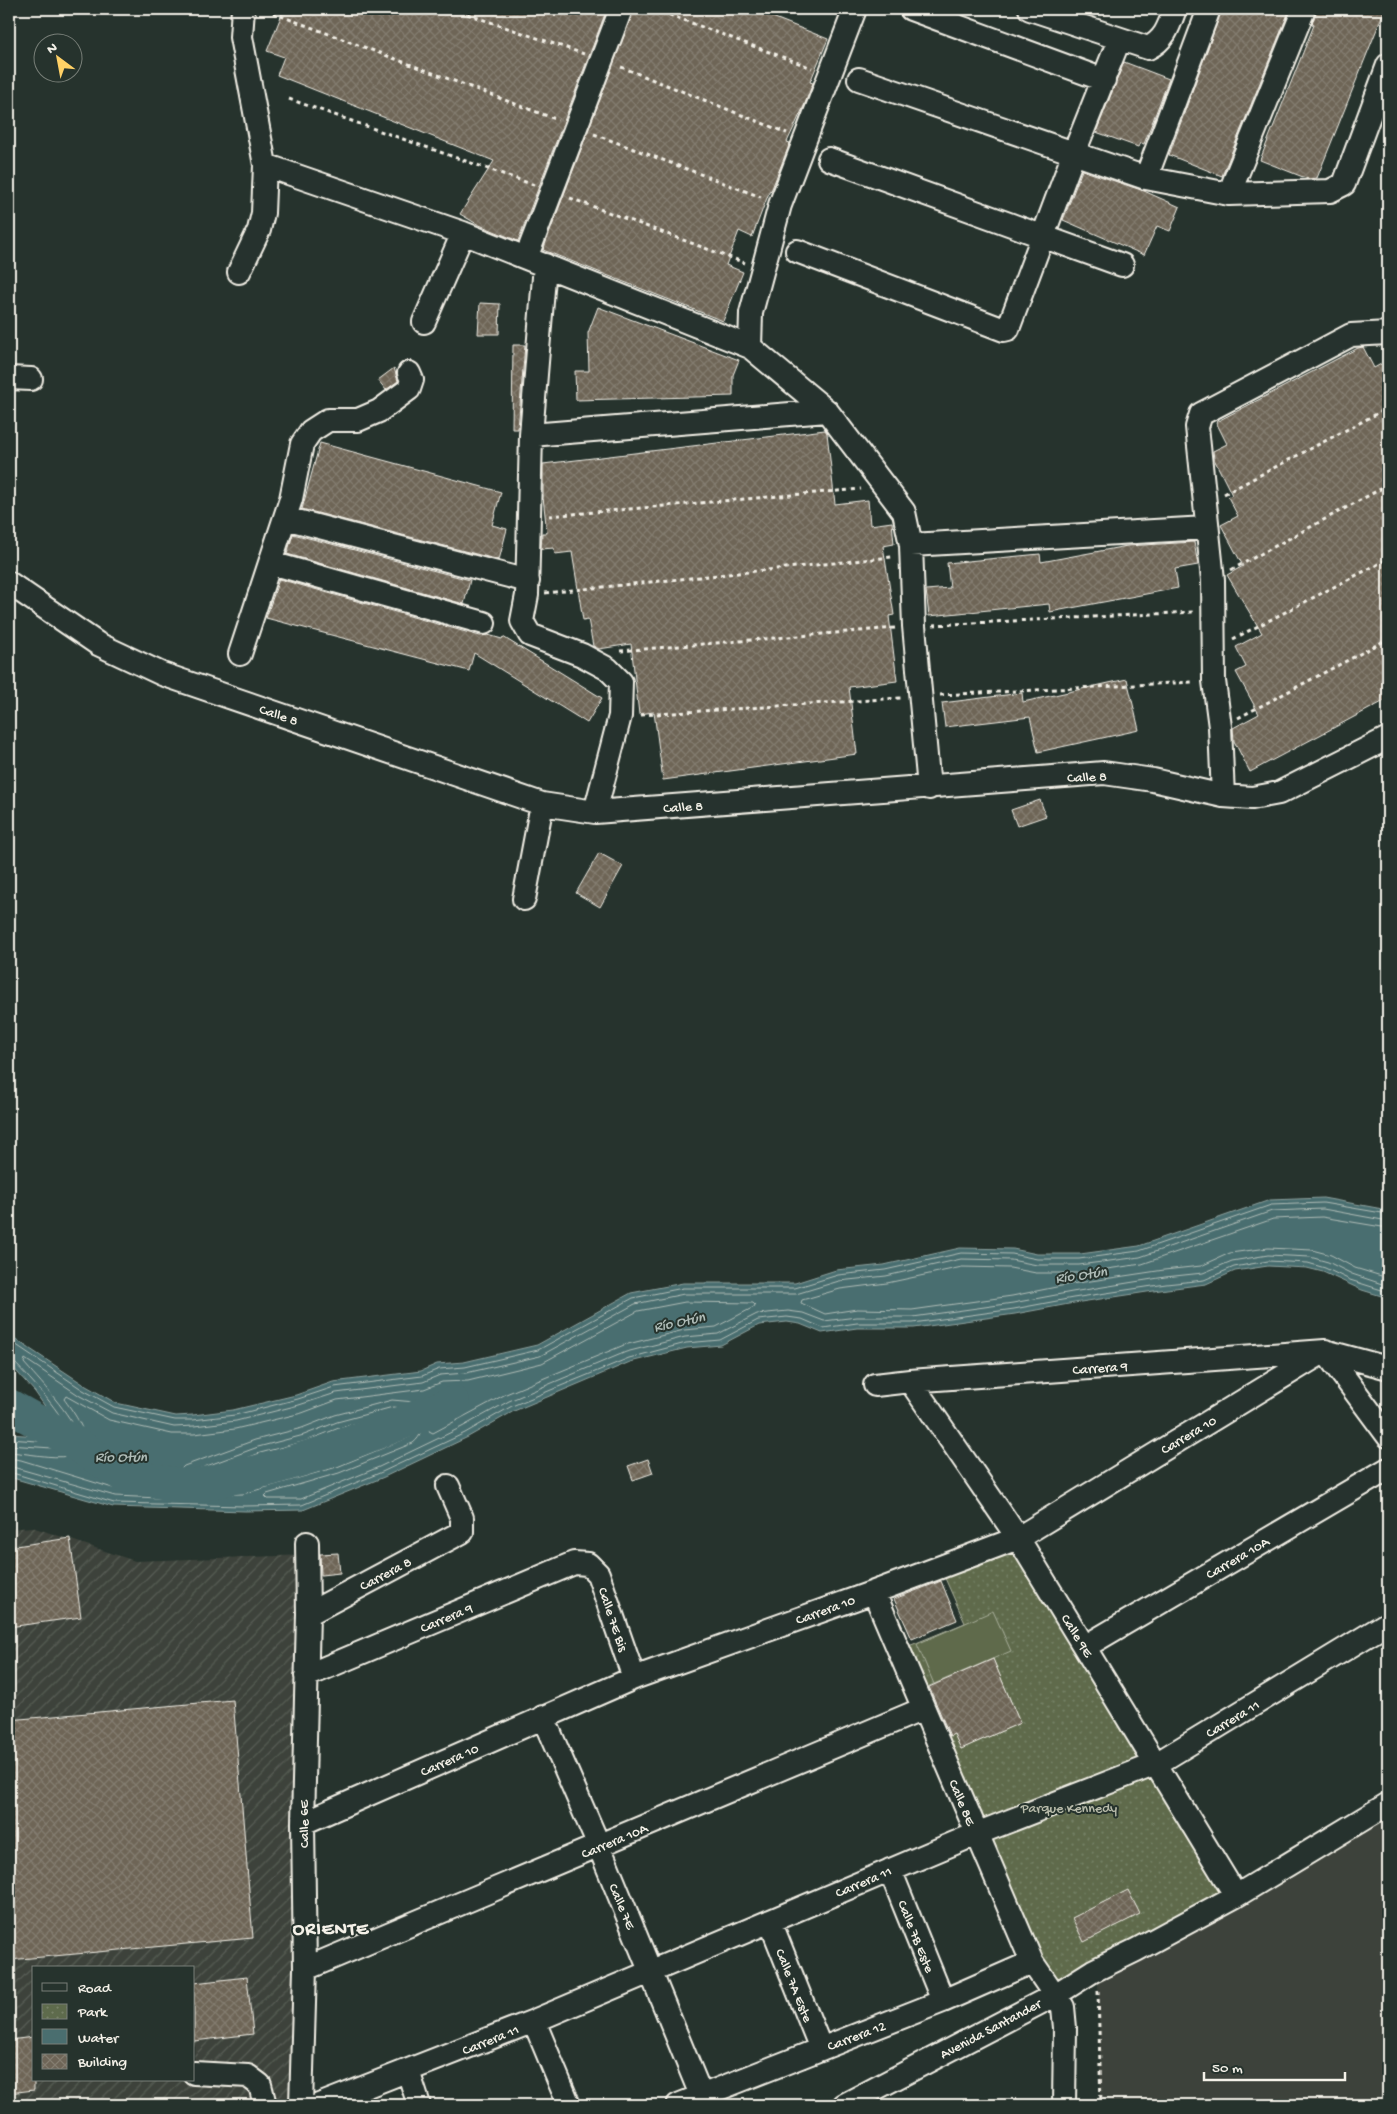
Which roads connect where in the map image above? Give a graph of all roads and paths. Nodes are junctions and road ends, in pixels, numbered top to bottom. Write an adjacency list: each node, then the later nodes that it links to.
1 (243, 9): 23 (street)
2 (452, 9): 13 (path)
3 (621, 9): 13 (street)
4 (654, 9): 15 (path)
5 (855, 9): 15 (street)
6 (911, 9): 17 (street)
7 (1030, 9): 12 (street)
8 (1175, 9): 12 (street)
9 (1209, 9): 24 (street)
10 (1304, 9): 26 (street)
11 (273, 13): 19 (path)
12 (1116, 49): 17 (street)
13 (601, 60): 19 (street); 20 (path)
14 (1388, 65): 26 (street)
15 (829, 75): 20 (street)
16 (860, 79): 21 (street)
17 (1104, 80): 21 (street)
18 (289, 99): 25 (path)
19 (576, 127): 25 (street); 27 (path)
20 (804, 140): 27 (street)
21 (1074, 153): 24 (street); 29 (street)
22 (829, 159): 29 (street)
23 (265, 165): 28 (street); 34 (street)
24 (1146, 178): 26 (street)
25 (551, 191): 31 (street); 33 (path)
26 (1229, 194)
27 (780, 205): 33 (street)
28 (463, 233): 31 (street); 35 (street)
29 (1043, 236): 30 (street); 32 (street)
30 (797, 251)
31 (536, 262): 37 (street); 43 (street)
32 (1122, 265)
33 (762, 269): 37 (street)
34 (240, 272)
35 (424, 322)
36 (1388, 332): 46 (street)
37 (750, 347): 42 (street)
38 (409, 373): 48 (street)
39 (9, 378): 40 (street)
40 (31, 379)
41 (1388, 408): 46 (path)
42 (826, 411): 43 (street); 45 (street)
43 (531, 435): 47 (street)
44 (1388, 484): 53 (path)
45 (886, 486): 47 (path); 50 (street)
46 (1206, 504): 49 (street)
47 (530, 517): 55 (street)
48 (285, 518): 52 (street); 55 (street)
49 (1206, 528): 50 (street); 53 (street)
50 (911, 550): 55 (path); 62 (street)
51 (1388, 559): 58 (path)
52 (271, 563): 56 (street); 59 (street)
53 (1213, 580): 58 (street)
54 (9, 582): 64 (street, Calle 8)
55 (528, 588): 65 (street)
56 (484, 622)
57 (1388, 639): 60 (path)
58 (1213, 649): 60 (street)
59 (240, 654)
60 (1220, 727): 63 (street)
61 (1388, 738): 63 (street, Calle 8)
62 (929, 788): 63 (street, Calle 8); 65 (street, Calle 8)
63 (1223, 796)
64 (542, 804): 65 (street, Calle 8); 66 (street)
65 (595, 812)
66 (524, 899)
67 (1325, 1351): 68 (street, Carrera 9); 69 (street, Carrera 9); 71 (street); 74 (street, Carrera 10)
68 (1388, 1368)
69 (910, 1381): 70 (street, Carrera 9); 74 (street, Calle 9E)
70 (875, 1385)
71 (1388, 1436)
72 (1388, 1468): 80 (street, Carrera 10A)
73 (448, 1486): 78 (street, Carrera 8)
74 (1018, 1538): 77 (street, Carrera 10); 80 (street, Calle 9E)
75 (307, 1542): 78 (street, Calle 6E)
76 (588, 1564): 81 (street, Carrera 9); 82 (street, Calle 7E Bis)
77 (874, 1592): 82 (street, Carrera 10); 83 (street, Calle 8E)
78 (308, 1614): 81 (street, Calle 6E)
79 (1388, 1623): 85 (street, Carrera 11)
80 (1086, 1646): 85 (street, Calle 9E)
81 (306, 1676): 87 (street, Calle 6E)
82 (634, 1678): 84 (street, Carrera 10)
83 (923, 1709): 88 (street, Calle 8E); 89 (street, Carrera 10A)
84 (543, 1717): 87 (street, Carrera 10); 89 (street, Calle 7E)
85 (1156, 1764): 88 (street, Carrera 11); 91 (street, Calle 9E)
86 (1388, 1804): 91 (street, Avenida Santander)
87 (303, 1822): 95 (street, Calle 6E)
88 (976, 1834): 90 (street, Carrera 11); 94 (street, Calle 8E)
89 (599, 1846): 95 (street, Carrera 10A); 96 (street, Calle 7E)
90 (890, 1870): 92 (street, Carrera 11); 98 (street, Calle 7B Este)
91 (1236, 1896): 93 (street, Avenida Santander)
92 (770, 1921): 96 (street, Carrera 11); 101 (street, Calle 7A Este)
93 (1136, 1950): 97 (street, Avenida Santander); 99 (street, Avenida Santander)
94 (1032, 1962): 98 (street, Carrera 12); 99 (street, Calle 8E)
95 (305, 1969): 106 (street, Calle 6E)
96 (651, 1971): 100 (street, Carrera 11); 104 (street, Calle 7E)
97 (1098, 1982): 99 (street, Avenida Santander); 114 (path)
98 (943, 2001): 101 (street, Carrera 12)
99 (1059, 2001): 111 (street, Avenida Santander); 112 (street, Avenida Santander); 113 (street)
100 (534, 2021): 102 (street, Carrera 11); 109 (street)
101 (821, 2049): 104 (street, Carrera 12)
102 (408, 2071): 107 (street, Carrera 11); 108 (street)
103 (195, 2073): 105 (street)
104 (701, 2095): 110 (street, Carrera 12)
105 (265, 2105)
106 (301, 2105)
107 (319, 2105)
108 (420, 2105)
109 (569, 2105)
110 (678, 2105)
111 (844, 2105)
112 (876, 2105)
113 (1064, 2105)
114 (1101, 2105)

